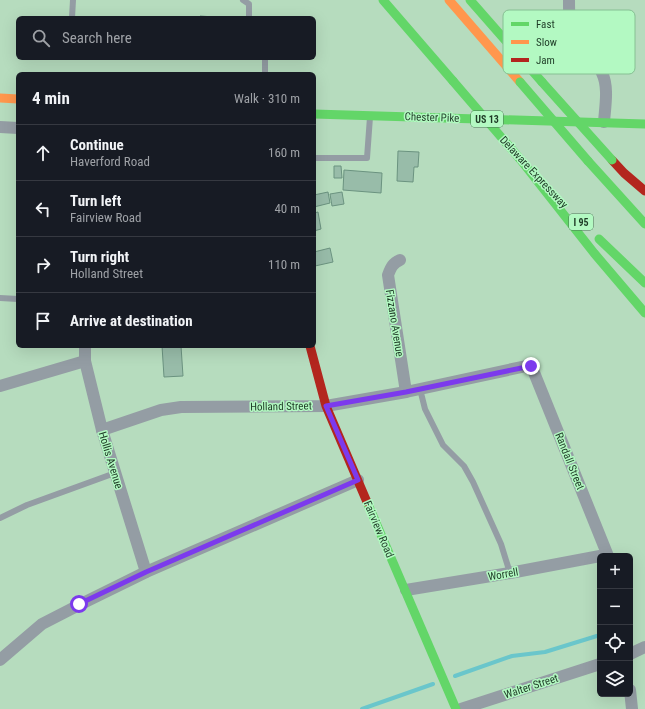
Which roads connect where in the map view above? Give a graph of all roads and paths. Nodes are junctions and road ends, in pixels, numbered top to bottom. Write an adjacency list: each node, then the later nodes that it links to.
1 (73, 0): 6 (lane)
2 (243, 0): 7 (lane)
3 (383, 0): 24 (main road, Delaware Expressway / I 95, bridge)
4 (449, 0): 10 (main road, bridge)
5 (470, 0): 8 (main road, bridge)
6 (72, 16)
7 (249, 16)
8 (503, 38)
9 (265, 60): 11 (lane)
10 (503, 62)
11 (265, 72)
12 (513, 74): 27 (main road, bridge)
13 (535, 74): 25 (main road, bridge)
14 (602, 74): 19 (street)
15 (0, 98): 16 (main road)
16 (16, 99)
17 (316, 114): 18 (main road, Chester Pike / US 13)
18 (370, 115): 19 (main road, Chester Pike / US 13); 23 (lane)
19 (604, 122): 20 (main road, Chester Pike / US 13)
20 (645, 124)
21 (0, 127): 22 (street)
22 (16, 128)
23 (316, 158)
24 (520, 159): 26 (main road, Delaware Expressway / I 95); 33 (main road)
25 (645, 191)
26 (579, 219)
27 (645, 224)
28 (594, 235): 30 (main road, I 95)
29 (400, 260): 40 (street, Fizzano Avenue)
30 (645, 283)
31 (0, 298): 32 (lane)
32 (16, 299)
33 (645, 313)
34 (85, 348): 36 (street, Hollis Avenue)
35 (311, 348): 41 (main road, Fairview Road)
36 (85, 361): 38 (street); 42 (street, Hollis Avenue)
37 (531, 366): 39 (street, Holland Street); 46 (street, Randall Street)
38 (0, 386)
39 (420, 389): 40 (street, Holland Street); 49 (lane)
40 (406, 392): 41 (street, Holland Street)
41 (326, 406): 42 (street, Holland Street); 44 (main road, Fairview Road)
42 (102, 430): 43 (street, Hollis Avenue)
43 (115, 473): 45 (lane); 48 (street, Hollis Avenue)
44 (358, 480): 48 (street); 50 (main road, Fairview Road)
45 (0, 518)
46 (604, 553)
47 (597, 557): 49 (street, Worrell)
48 (146, 572): 53 (street)
49 (510, 573): 50 (street, Worrell)
50 (406, 590): 56 (main road, Fairview Road)
51 (645, 647): 52 (street)
52 (633, 653)
53 (0, 660)
54 (597, 665): 57 (street, Walter Street)
55 (631, 697): 58 (street)
56 (456, 709)
57 (461, 709)
58 (632, 709)

